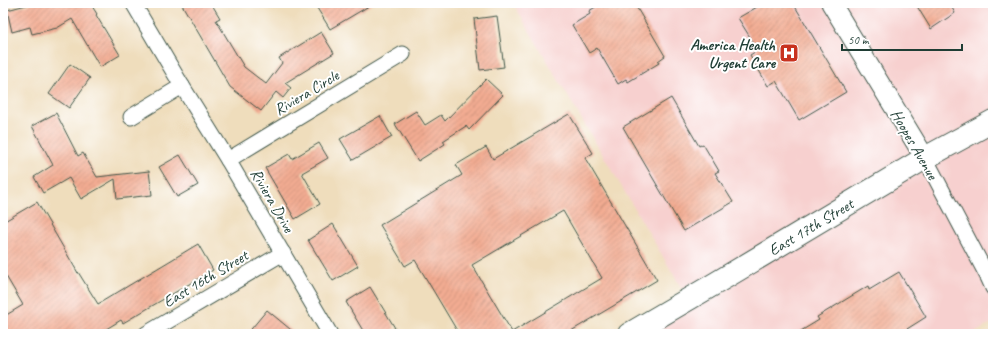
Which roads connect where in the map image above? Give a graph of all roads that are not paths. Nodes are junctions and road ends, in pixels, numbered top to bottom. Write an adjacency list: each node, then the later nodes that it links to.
1 (133, 3): 4 (street, Riviera Drive)
2 (831, 3): 7 (street, Hoopes Avenue)
3 (403, 54): 8 (street, Riviera Circle)
4 (182, 86): 5 (street); 8 (street, Riviera Drive)
5 (131, 117)
6 (993, 121): 7 (main road, East 17th Street)
7 (925, 158): 10 (street, Hoopes Avenue); 13 (main road, East 17th Street)
8 (228, 160): 9 (street, Riviera Drive)
9 (283, 253): 11 (street, East 16th Street); 12 (street, Riviera Drive)
10 (993, 288)
11 (146, 334)
12 (330, 334)
13 (629, 334)

